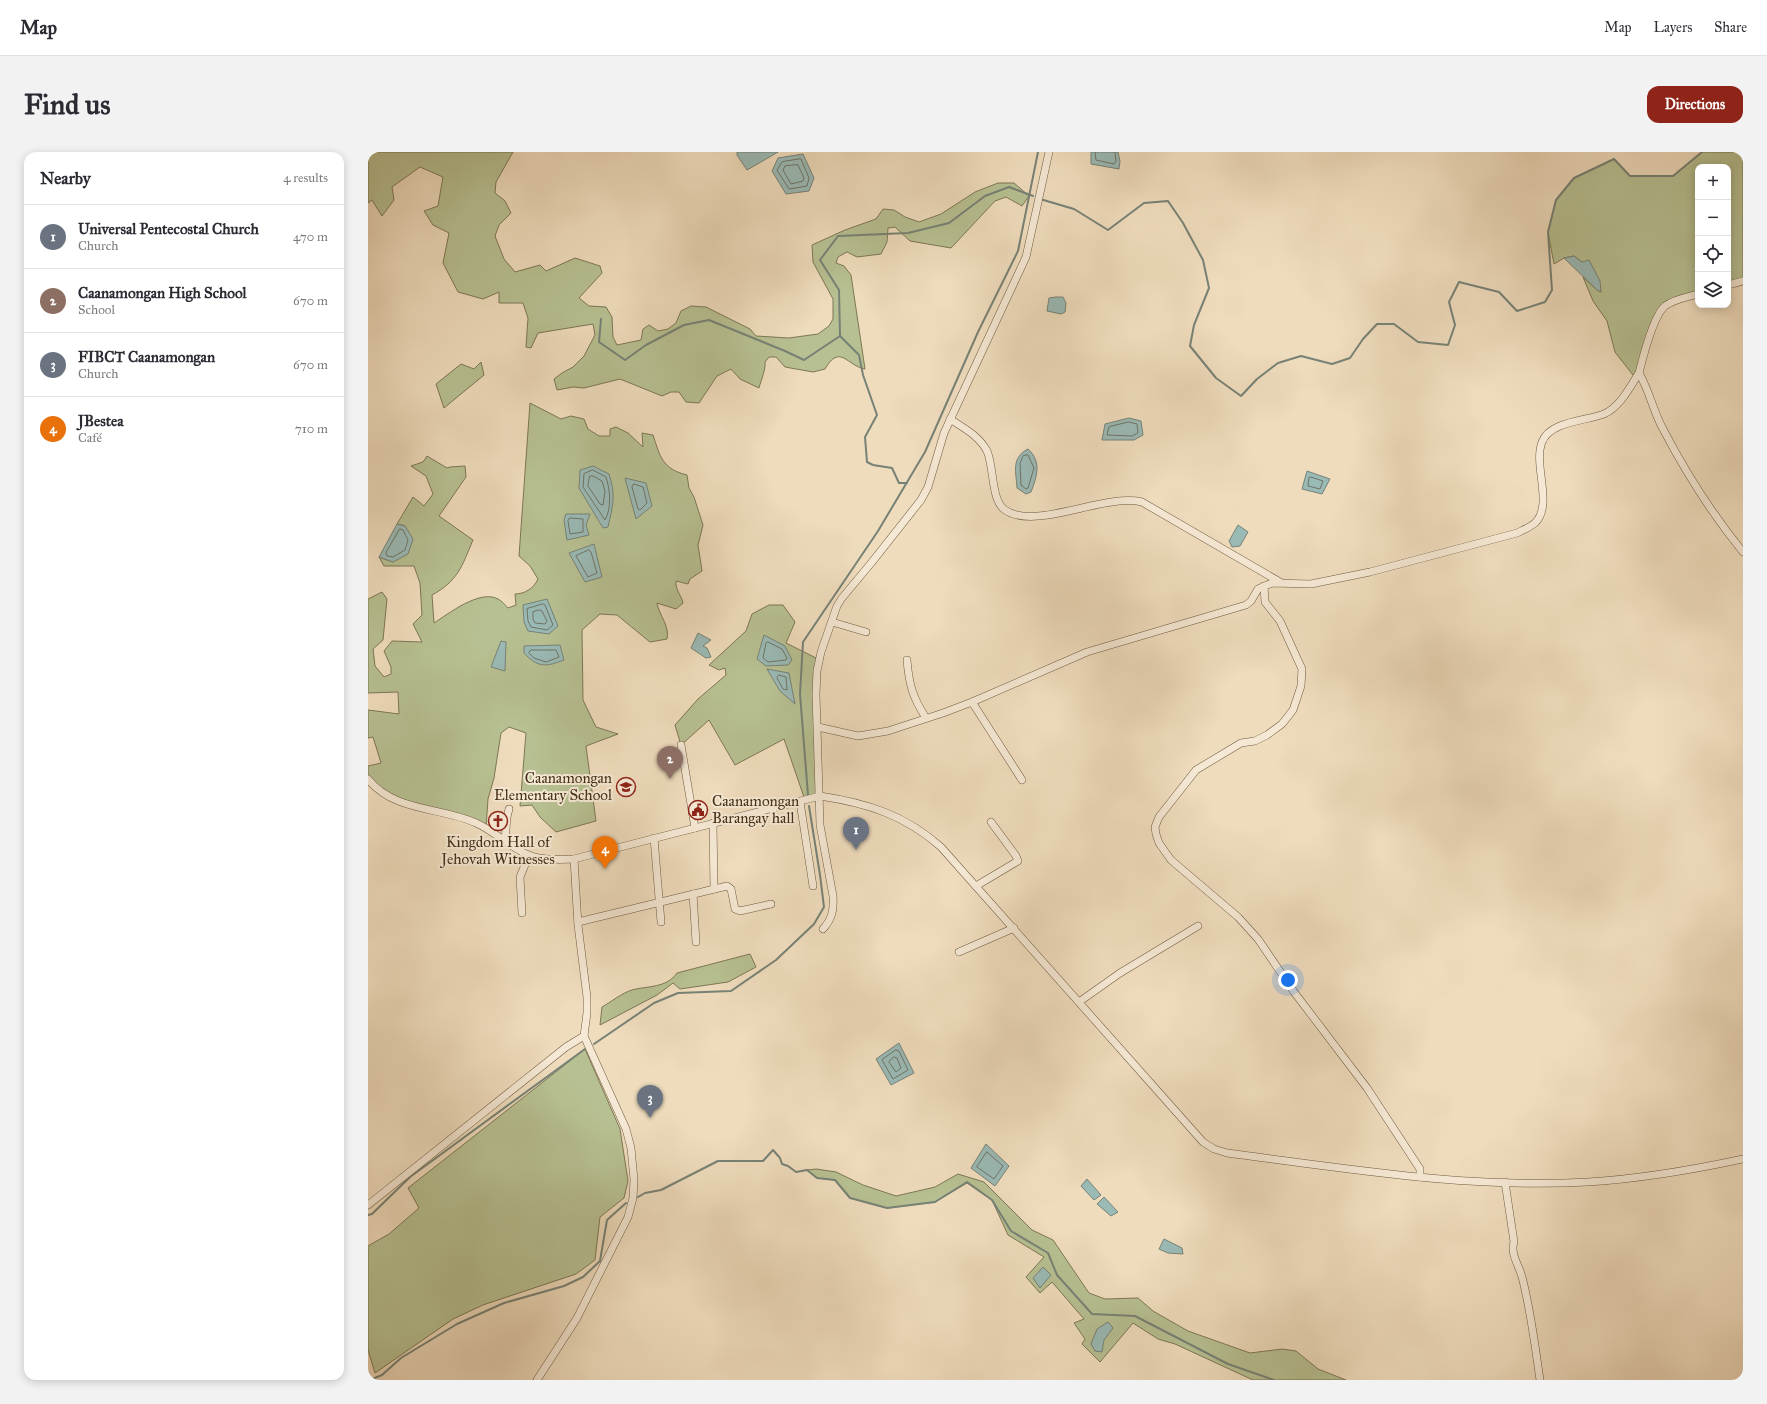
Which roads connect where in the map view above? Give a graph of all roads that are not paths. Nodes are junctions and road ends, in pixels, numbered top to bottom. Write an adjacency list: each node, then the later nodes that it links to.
1 (1049, 152): 6 (street)
2 (1743, 281): 3 (street)
3 (1731, 284)
4 (1695, 295): 5 (street)
5 (1639, 373): 7 (street); 8 (street)
6 (950, 419): 8 (street); 10 (street)
7 (1743, 552)
8 (1281, 582): 9 (street)
9 (1264, 586): 13 (street); 46 (street)
10 (832, 622): 11 (street); 15 (street)
11 (866, 632)
12 (907, 660): 14 (street)
13 (972, 702): 14 (street); 18 (street)
14 (926, 718): 15 (street)
15 (818, 726): 19 (street)
16 (681, 745): 24 (street)
17 (368, 779): 26 (street)
18 (1022, 780)
19 (820, 796): 20 (street); 30 (street); 40 (street)
20 (800, 802): 23 (street); 29 (street)
21 (509, 809): 26 (street)
22 (991, 822): 30 (street)
23 (713, 823): 24 (street); 31 (street)
24 (695, 828): 25 (street)
25 (654, 838): 28 (street); 33 (street)
26 (505, 841): 27 (street)
27 (529, 855): 28 (street); 35 (street)
28 (574, 859): 36 (street)
29 (813, 886)
30 (976, 886): 39 (street)
31 (714, 889): 32 (street); 34 (street)
32 (693, 894): 33 (street); 41 (street)
33 (659, 901): 36 (street); 37 (street)
34 (771, 904)
35 (522, 913)
36 (578, 922): 44 (street)
37 (661, 922)
38 (1198, 926): 43 (street)
39 (1014, 928): 42 (street); 43 (street)
40 (823, 929)
41 (696, 942)
42 (959, 952)
43 (1079, 1002): 46 (street)
44 (584, 1036): 48 (street); 49 (street)
45 (1743, 1159): 47 (street)
46 (1420, 1177): 47 (street)
47 (1505, 1182): 50 (street)
48 (368, 1205)
49 (537, 1380)
50 (1540, 1380)

